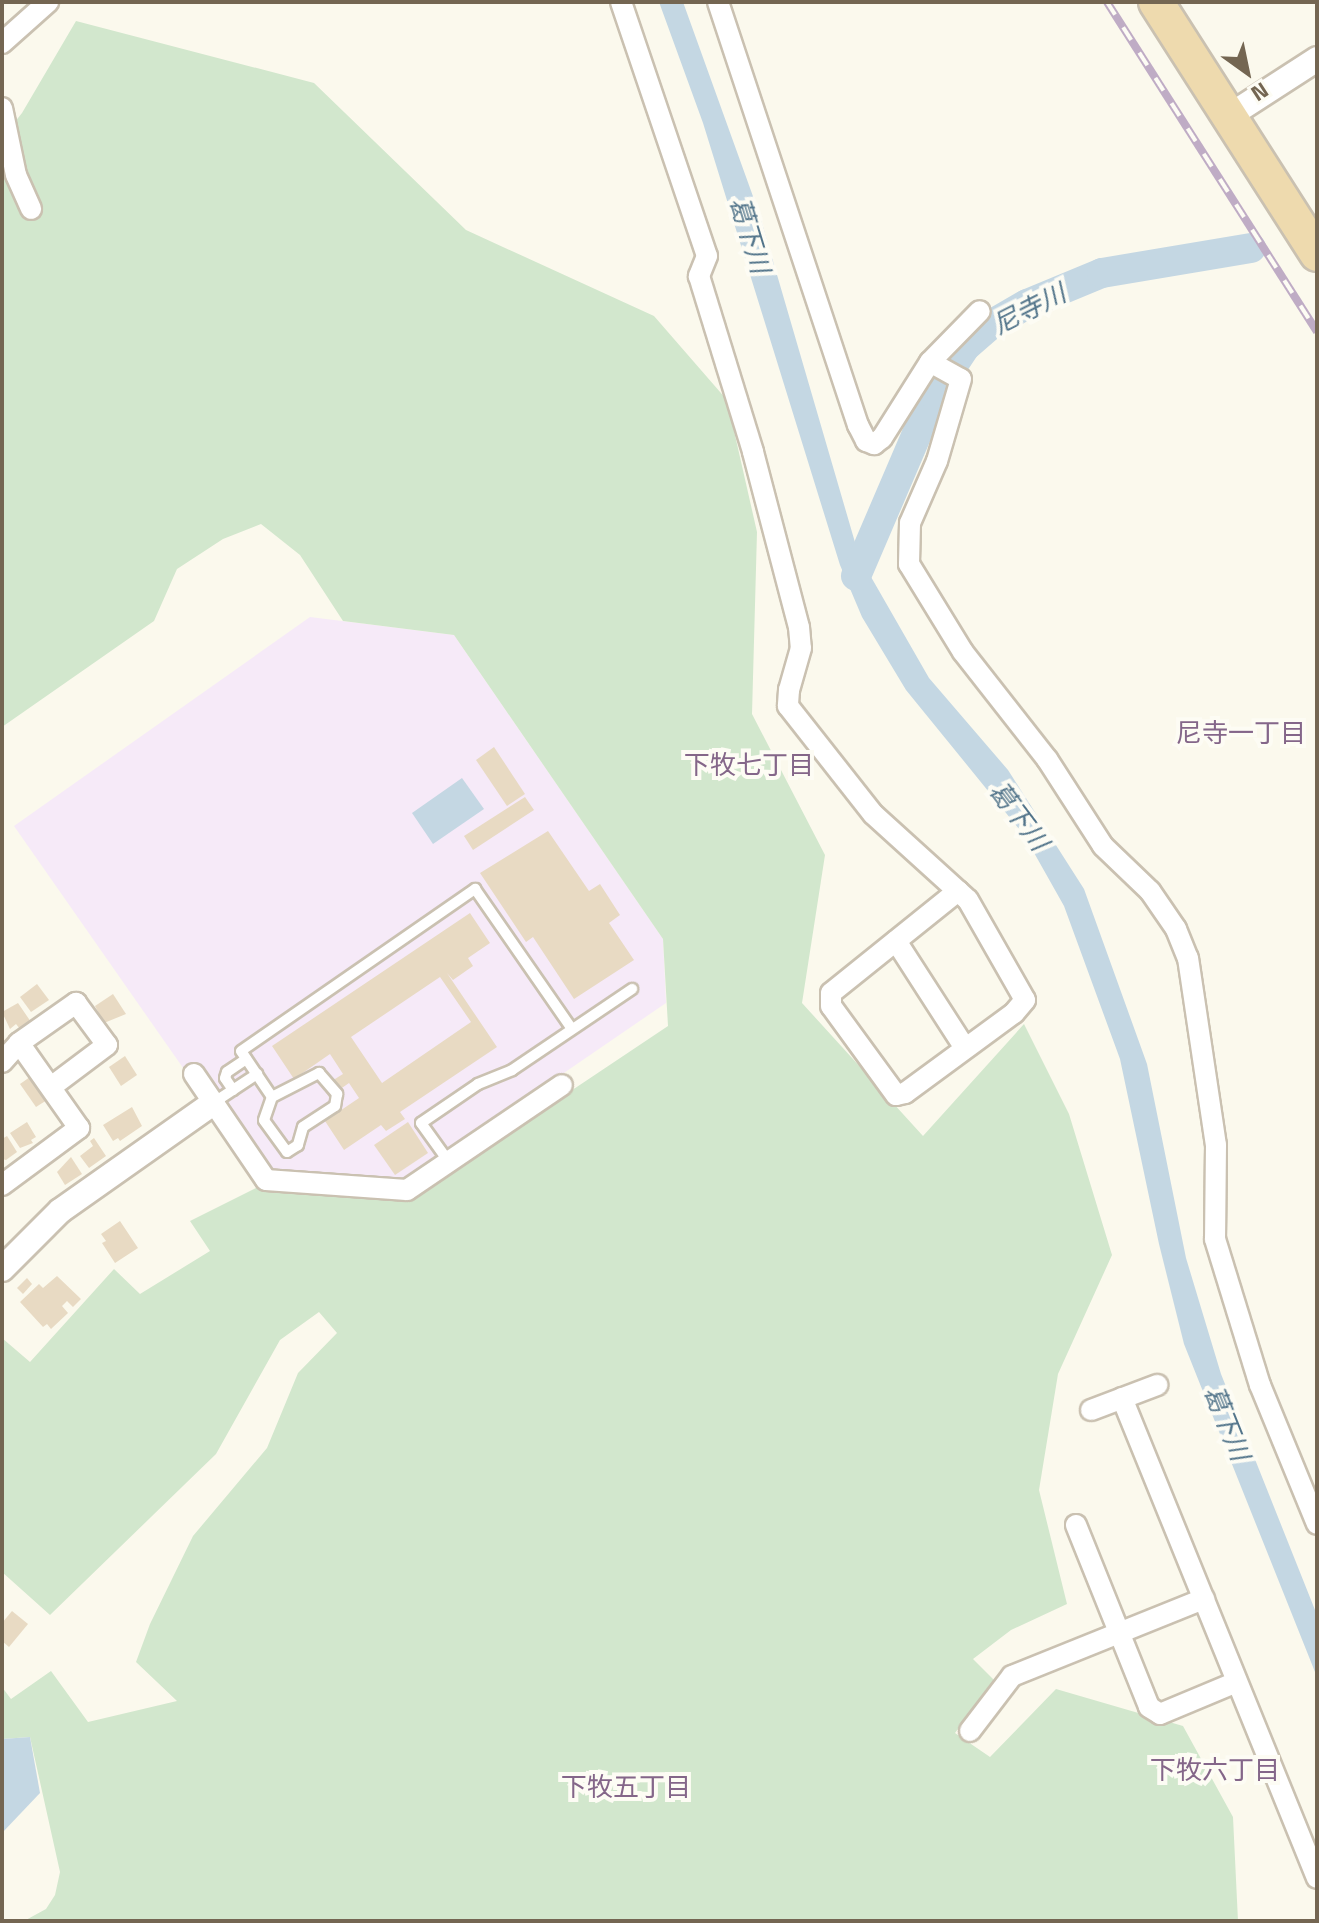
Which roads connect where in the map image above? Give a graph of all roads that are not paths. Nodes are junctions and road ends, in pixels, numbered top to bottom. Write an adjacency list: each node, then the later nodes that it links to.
1 (48, 2): 5 (street)
2 (621, 2): 13 (street)
3 (718, 2): 12 (street)
4 (1156, 2): 8 (highway)
5 (2, 43)
6 (1317, 59): 8 (street)
7 (2, 108): 9 (street)
8 (1229, 116): 10 (highway)
9 (31, 209)
10 (1317, 254)
11 (980, 311): 12 (street)
12 (930, 362): 33 (street)
13 (958, 891): 14 (street); 18 (street)
14 (896, 941): 18 (street); 18 (street)
15 (632, 989): 16 (lane)
16 (572, 1029): 19 (lane); 27 (lane)
17 (19, 1043): 20 (street); 24 (street); 24 (street)
18 (965, 1048)
19 (246, 1059): 22 (lane); 25 (lane)
20 (2, 1062)
21 (194, 1074): 25 (street)
22 (257, 1074): 25 (lane); 26 (lane)
23 (562, 1085): 27 (street)
24 (51, 1087): 28 (street)
25 (223, 1096): 27 (street); 29 (street)
26 (272, 1097): 26 (lane)
27 (449, 1162)
28 (2, 1185)
29 (2, 1269)
30 (1157, 1385): 31 (street)
31 (1122, 1398): 32 (street); 35 (street)
32 (1091, 1410)
33 (1317, 1524)
34 (1076, 1525): 36 (street)
35 (1204, 1599): 36 (street); 37 (street)
36 (1120, 1633): 37 (street); 38 (street)
37 (1237, 1682): 39 (street)
38 (970, 1731)
39 (1317, 1878)

